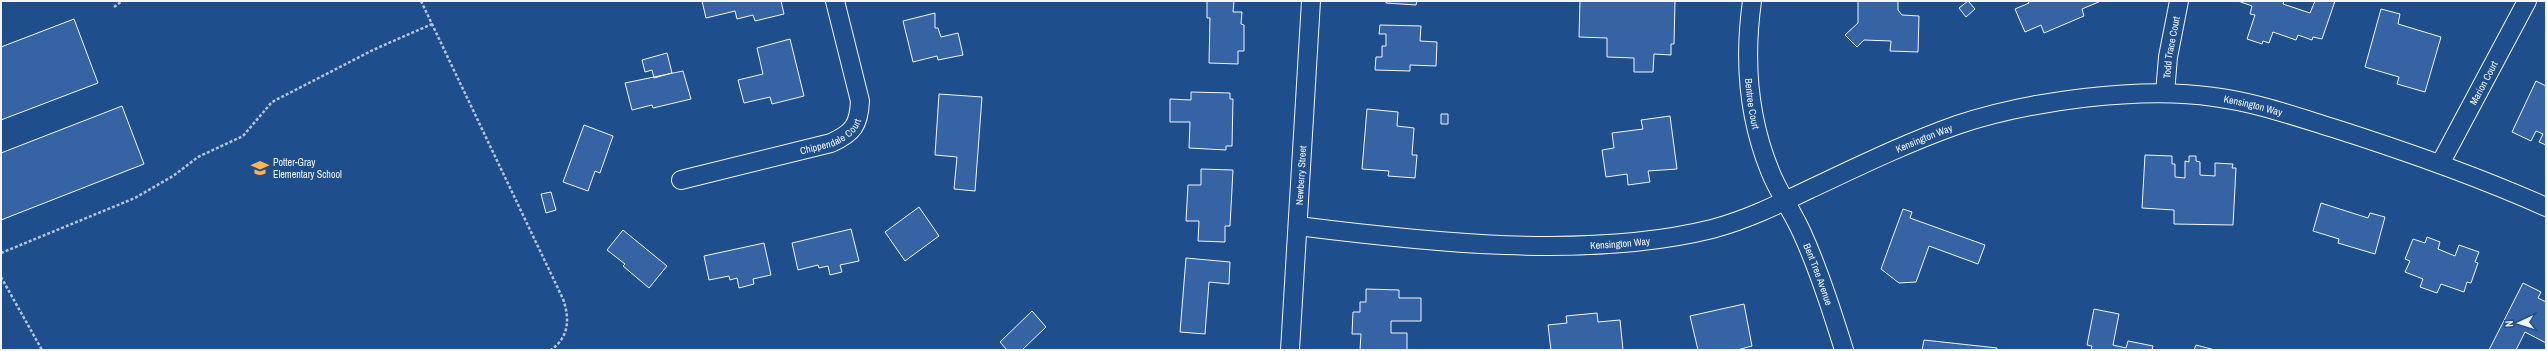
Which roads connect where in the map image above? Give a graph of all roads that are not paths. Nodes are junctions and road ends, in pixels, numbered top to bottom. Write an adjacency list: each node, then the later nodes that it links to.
1 (835, 1): 8 (street, Chippendale Court)
2 (1311, 1): 11 (street, Newberry Street)
3 (1752, 1): 9 (street, Bentree Court)
4 (2179, 1): 6 (street, Todd Trace Court)
5 (2526, 1): 7 (street, Marion Court)
6 (2165, 94): 7 (street, Kensington Way); 9 (street, Kensington Way)
7 (2440, 164): 10 (street, Kensington Way)
8 (681, 180)
9 (1786, 200): 11 (street, Kensington Way); 13 (street, Bent Tree Avenue)
10 (2546, 208)
11 (1298, 226): 12 (street, Newberry Street)
12 (1290, 350)
13 (1844, 350)

